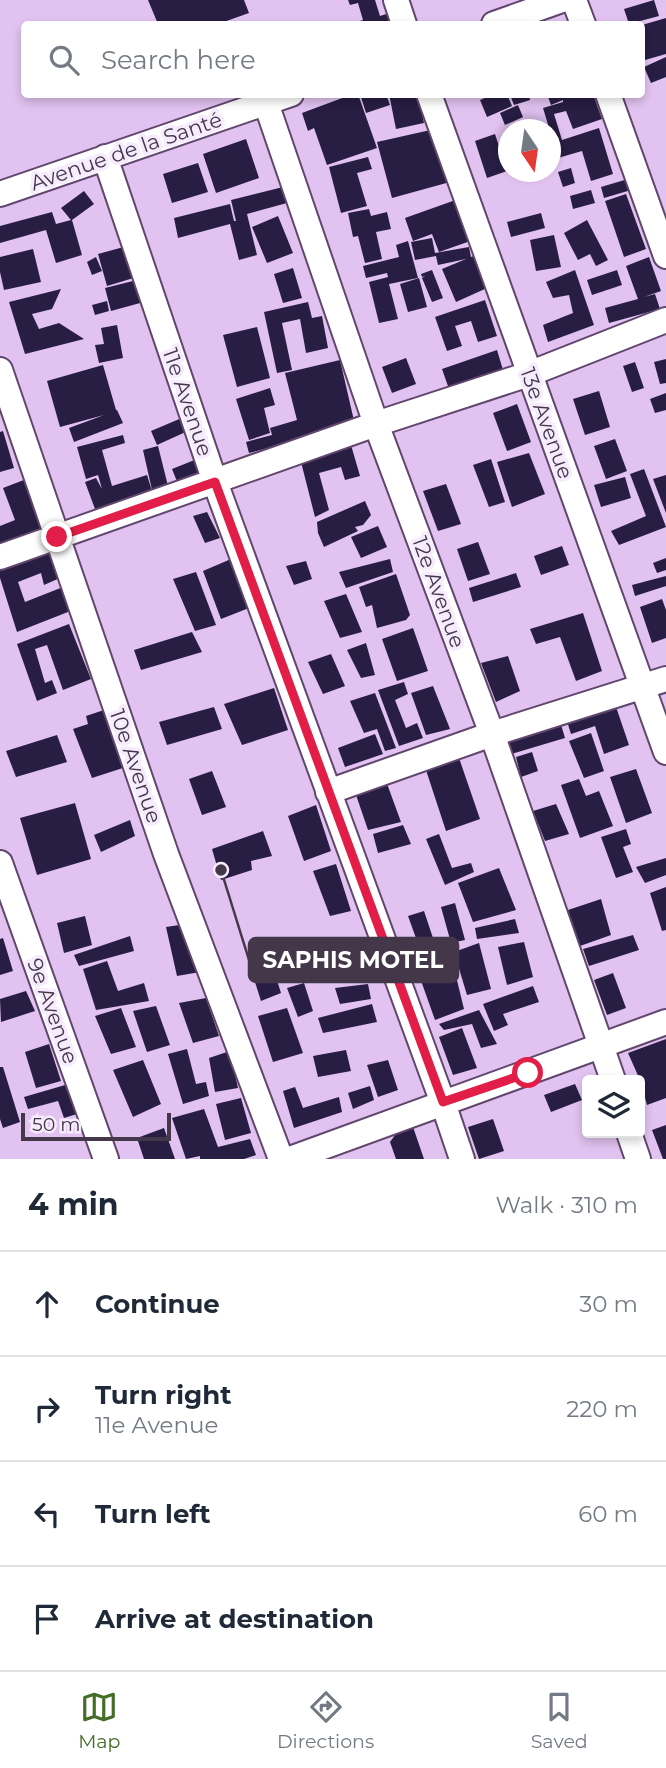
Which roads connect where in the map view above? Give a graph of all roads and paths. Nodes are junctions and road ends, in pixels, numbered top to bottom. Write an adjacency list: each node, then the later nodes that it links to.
1 (396, 0): 4 (street)
2 (562, 0): 5 (street)
3 (574, 0): 6 (street)
4 (403, 21)
5 (502, 21)
6 (582, 21)
7 (280, 98): 10 (street, Avenue de la Santé)
8 (430, 98): 16 (street, 13e Avenue)
9 (609, 98): 13 (street)
10 (267, 103): 11 (street, Avenue de la Santé); 17 (street, 12e Avenue)
11 (105, 158): 12 (street, Avenue de la Santé); 18 (street, 11e Avenue)
12 (0, 194)
13 (666, 256)
14 (666, 320): 16 (street)
15 (0, 370): 19 (street, 10e Avenue)
16 (529, 374): 17 (street); 22 (street, 13e Avenue)
17 (376, 424): 18 (street); 23 (street, 12e Avenue)
18 (215, 482): 19 (street); 25 (street, 11e Avenue)
19 (57, 537): 20 (street); 34 (street, 10e Avenue)
20 (0, 557)
21 (666, 679): 22 (street)
22 (642, 686): 23 (street); 24 (street, 13e Avenue)
23 (492, 734): 25 (street); 29 (street, 12e Avenue)
24 (666, 752)
25 (328, 792): 31 (street, 11e Avenue)
26 (0, 863): 27 (street, 9e Avenue)
27 (9, 914): 33 (street, 9e Avenue)
28 (666, 1022): 29 (street)
29 (602, 1046): 30 (street, 12e Avenue); 31 (street)
30 (611, 1075)
31 (443, 1102): 35 (street); 36 (street, 11e Avenue)
32 (631, 1138): 37 (street)
33 (106, 1159)
34 (281, 1159)
35 (290, 1159)
36 (462, 1159)
37 (638, 1159)

